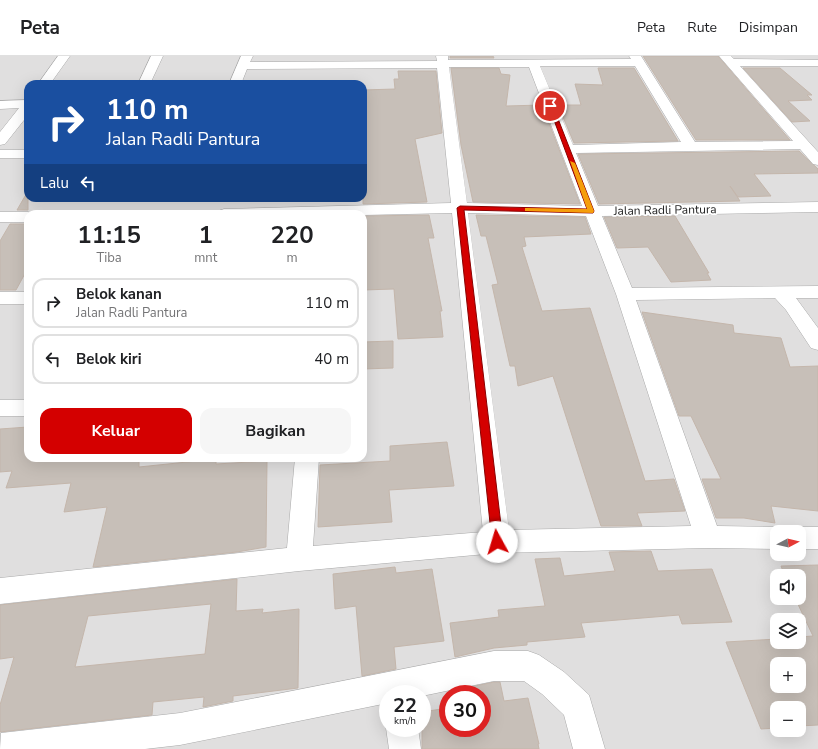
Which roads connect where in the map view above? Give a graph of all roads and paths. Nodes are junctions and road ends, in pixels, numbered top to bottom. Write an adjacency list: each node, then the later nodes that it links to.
1 (64, 56): 9 (street)
2 (157, 56): 10 (street)
3 (637, 59): 7 (street); 17 (street)
4 (728, 59): 8 (street); 16 (street)
5 (443, 60): 6 (street); 7 (street); 24 (street)
6 (245, 61): 11 (street)
7 (533, 63): 18 (street)
8 (818, 63)
9 (47, 80)
10 (146, 80)
11 (237, 80)
12 (0, 105): 13 (street)
13 (24, 105)
14 (24, 110): 15 (street)
15 (0, 141)
16 (804, 145): 17 (street); 21 (street)
17 (691, 146): 18 (street)
18 (567, 149): 26 (street)
19 (0, 154): 20 (street)
20 (24, 154)
21 (818, 161)
22 (818, 207): 26 (street, Jalan Radli Pantura)
23 (328, 208): 24 (street, Jalan Radli Pantura); 25 (street, Jalan Radli Pantura)
24 (460, 208): 26 (street, Jalan Radli Pantura); 42 (street)
25 (293, 210)
26 (591, 211): 31 (street)
27 (24, 217): 28 (street)
28 (0, 218)
29 (780, 292): 30 (street); 31 (street); 34 (street)
30 (818, 292)
31 (625, 294): 38 (street)
32 (0, 298): 33 (street)
33 (24, 298)
34 (818, 344)
35 (0, 408): 36 (street)
36 (24, 408)
37 (307, 462): 43 (street)
38 (708, 537): 39 (street); 42 (street)
39 (770, 538)
40 (806, 538): 41 (street)
41 (818, 538)
42 (497, 542): 43 (street)
43 (299, 559): 44 (street)
44 (0, 591)
45 (417, 685): 51 (street)
46 (379, 693): 48 (street)
47 (403, 737): 50 (street)
48 (73, 746): 49 (street)
49 (0, 749)
50 (405, 749)
51 (589, 749)

